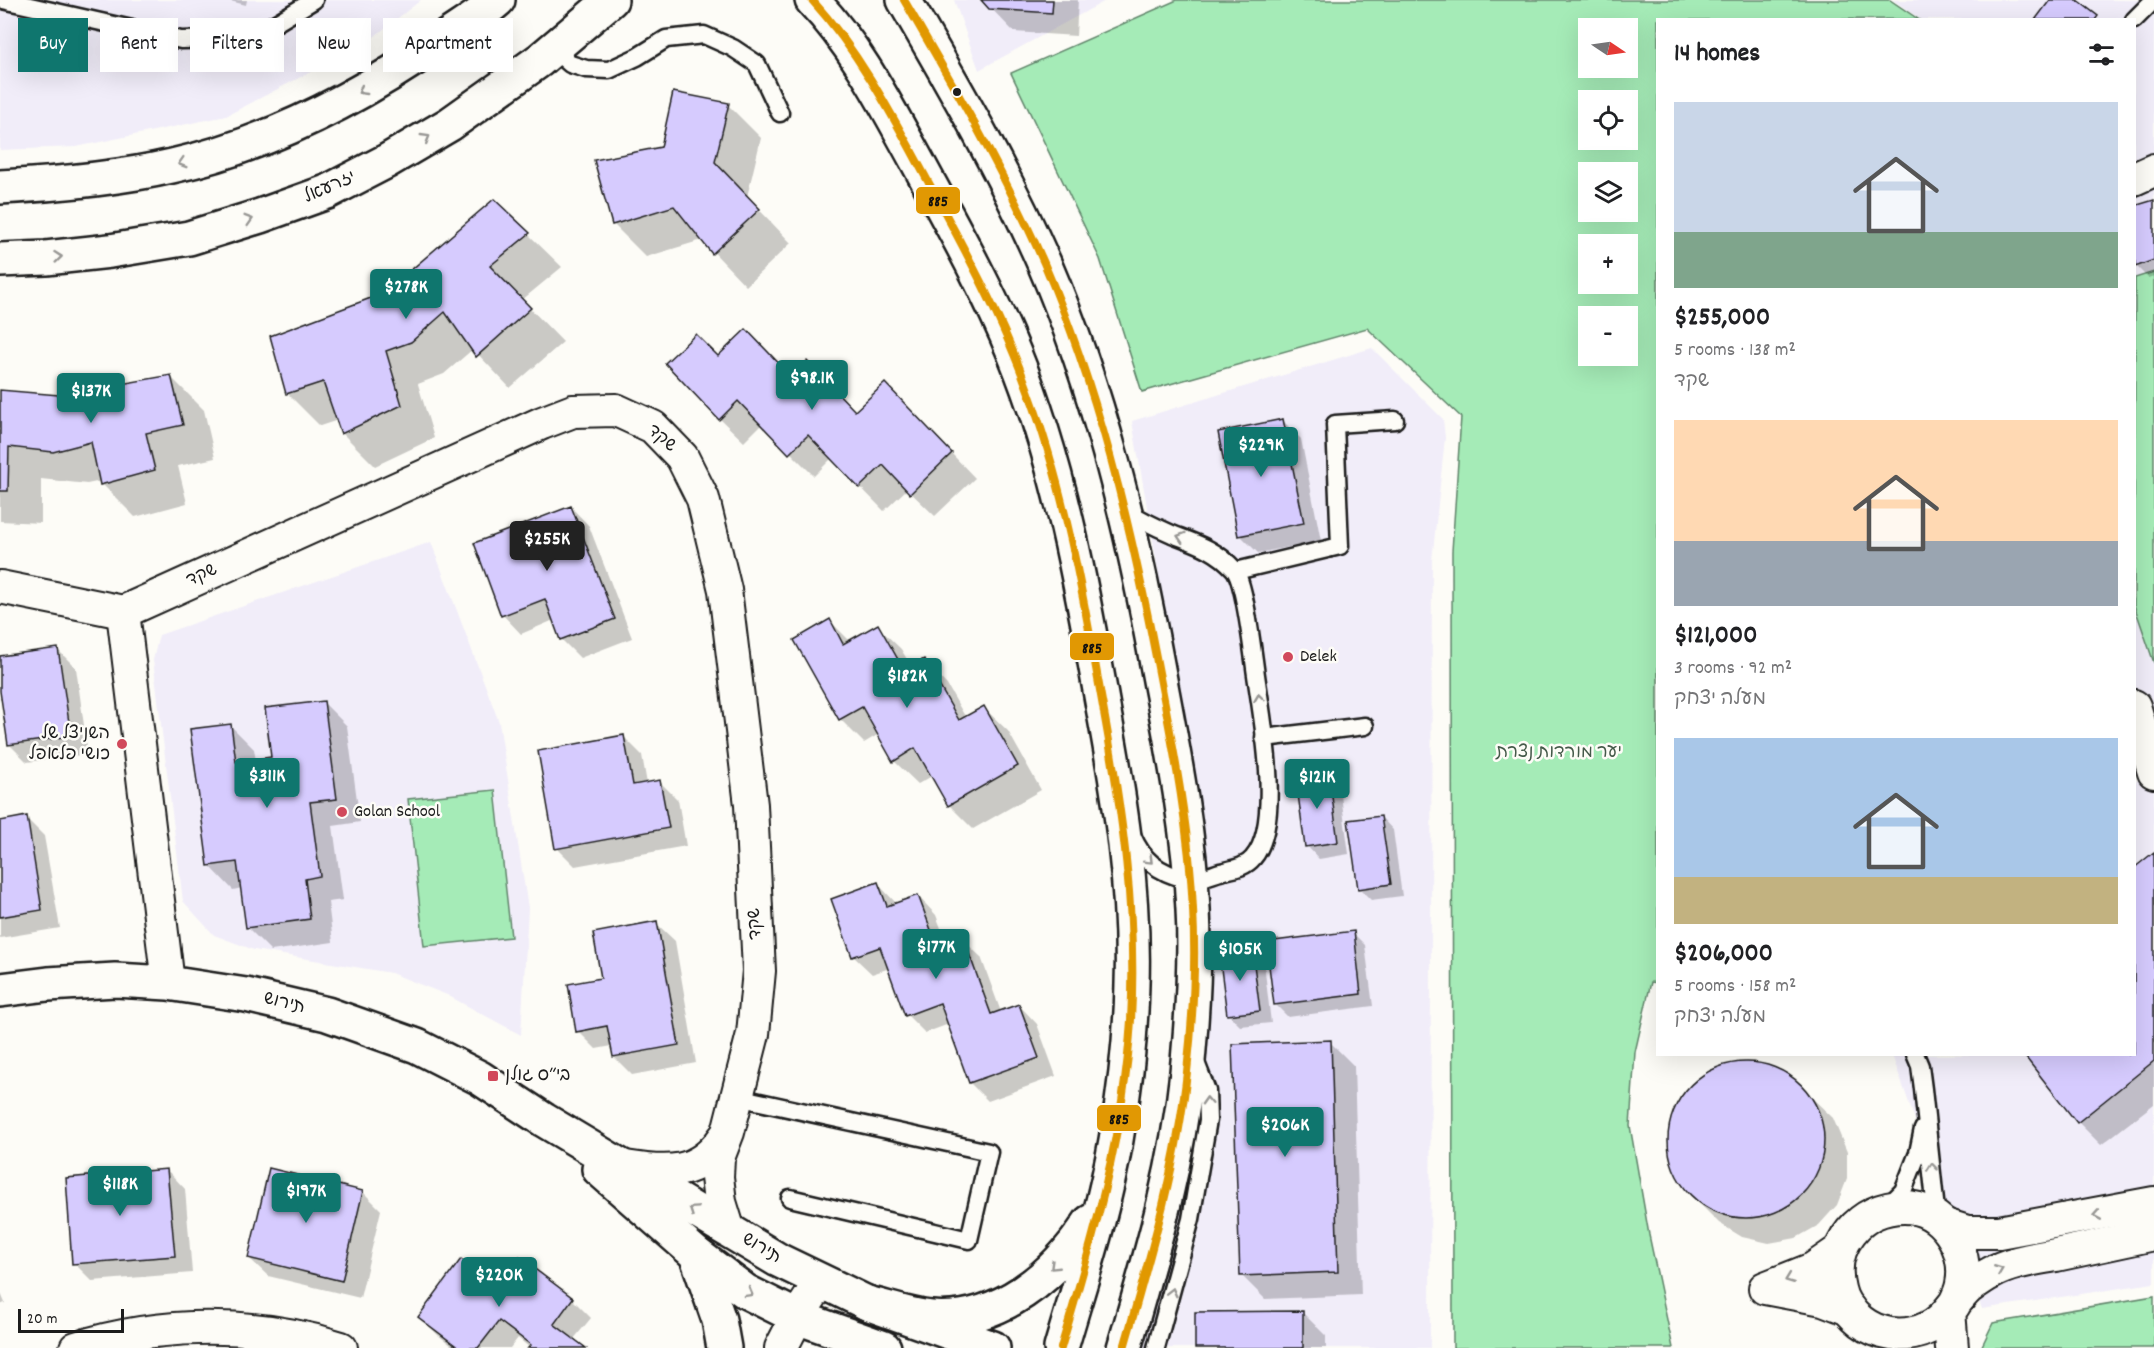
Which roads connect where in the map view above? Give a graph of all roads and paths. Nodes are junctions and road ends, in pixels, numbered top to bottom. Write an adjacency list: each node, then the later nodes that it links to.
1 (3, 0): 2 (lane)
2 (314, 0)
3 (498, 0): 13 (main road, one-way to 13)
4 (610, 0): 9 (main road, יזרעאל)
5 (812, 0): 24 (main road)
6 (904, 0): 16 (main road)
7 (2154, 0): 8 (lane)
8 (2136, 18)
9 (553, 49): 10 (lane); 14 (main road, יזרעאל, one-way to 9)
10 (780, 113)
11 (2154, 170): 12 (street)
12 (2136, 178)
13 (0, 187)
14 (0, 260)
15 (1395, 420): 17 (lane)
16 (1124, 509): 17 (lane, one-way to 16); 25 (main road)
17 (1236, 571): 22 (lane, one-way to 17)
18 (0, 587): 19 (street)
19 (123, 612): 26 (street); 30 (street, שקד)
20 (2136, 713): 23 (street)
21 (1365, 726): 22 (lane)
22 (1264, 738): 25 (lane)
23 (2154, 772)
24 (1121, 809): 25 (lane, one-way to 25); 36 (main road)
25 (1190, 880): 28 (main road)
26 (168, 983): 27 (main road, תירוש); 32 (main road, תירוש)
27 (0, 990)
28 (1189, 1045): 57 (main road); 58 (lane, one-way to 28)
29 (1916, 1056): 31 (lane)
30 (738, 1097): 33 (street, שקד); 35 (lane)
31 (1926, 1113): 38 (lane); 39 (lane, one-way to 31)
32 (544, 1119): 34 (main road, תירוש); 43 (main road, תירוש)
33 (728, 1132): 34 (street, שקד); 40 (street, שקד)
34 (625, 1167): 40 (main road, תירוש, one-way to 34)
35 (790, 1198)
36 (1102, 1203): 45 (main road, one-way to 45); 56 (main road)
37 (2154, 1203): 39 (street, one-way to 39)
38 (1885, 1209): 39 (street); 42 (street)
39 (1941, 1223): 46 (street)
40 (728, 1228): 44 (main road, תירוש)
41 (2154, 1234): 46 (street, one-way to 41)
42 (1839, 1251): 47 (street); 47 (street, one-way to 47)
43 (696, 1254): 48 (main road, תירוש, one-way to 48); 52 (main road)
44 (821, 1281): 45 (main road, תירוש); 48 (street)
45 (867, 1303): 55 (main road, תירוש)
46 (1952, 1308): 49 (street); 59 (street)
47 (1849, 1310): 49 (street)
48 (797, 1317): 53 (street); 54 (main road, תירוש)
49 (1886, 1339)
50 (76, 1348): 51 (street)
51 (341, 1348)
52 (724, 1348)
53 (781, 1348)
54 (884, 1348)
55 (993, 1348)
56 (1061, 1348)
57 (1124, 1348)
58 (1156, 1348)
59 (1952, 1348)

